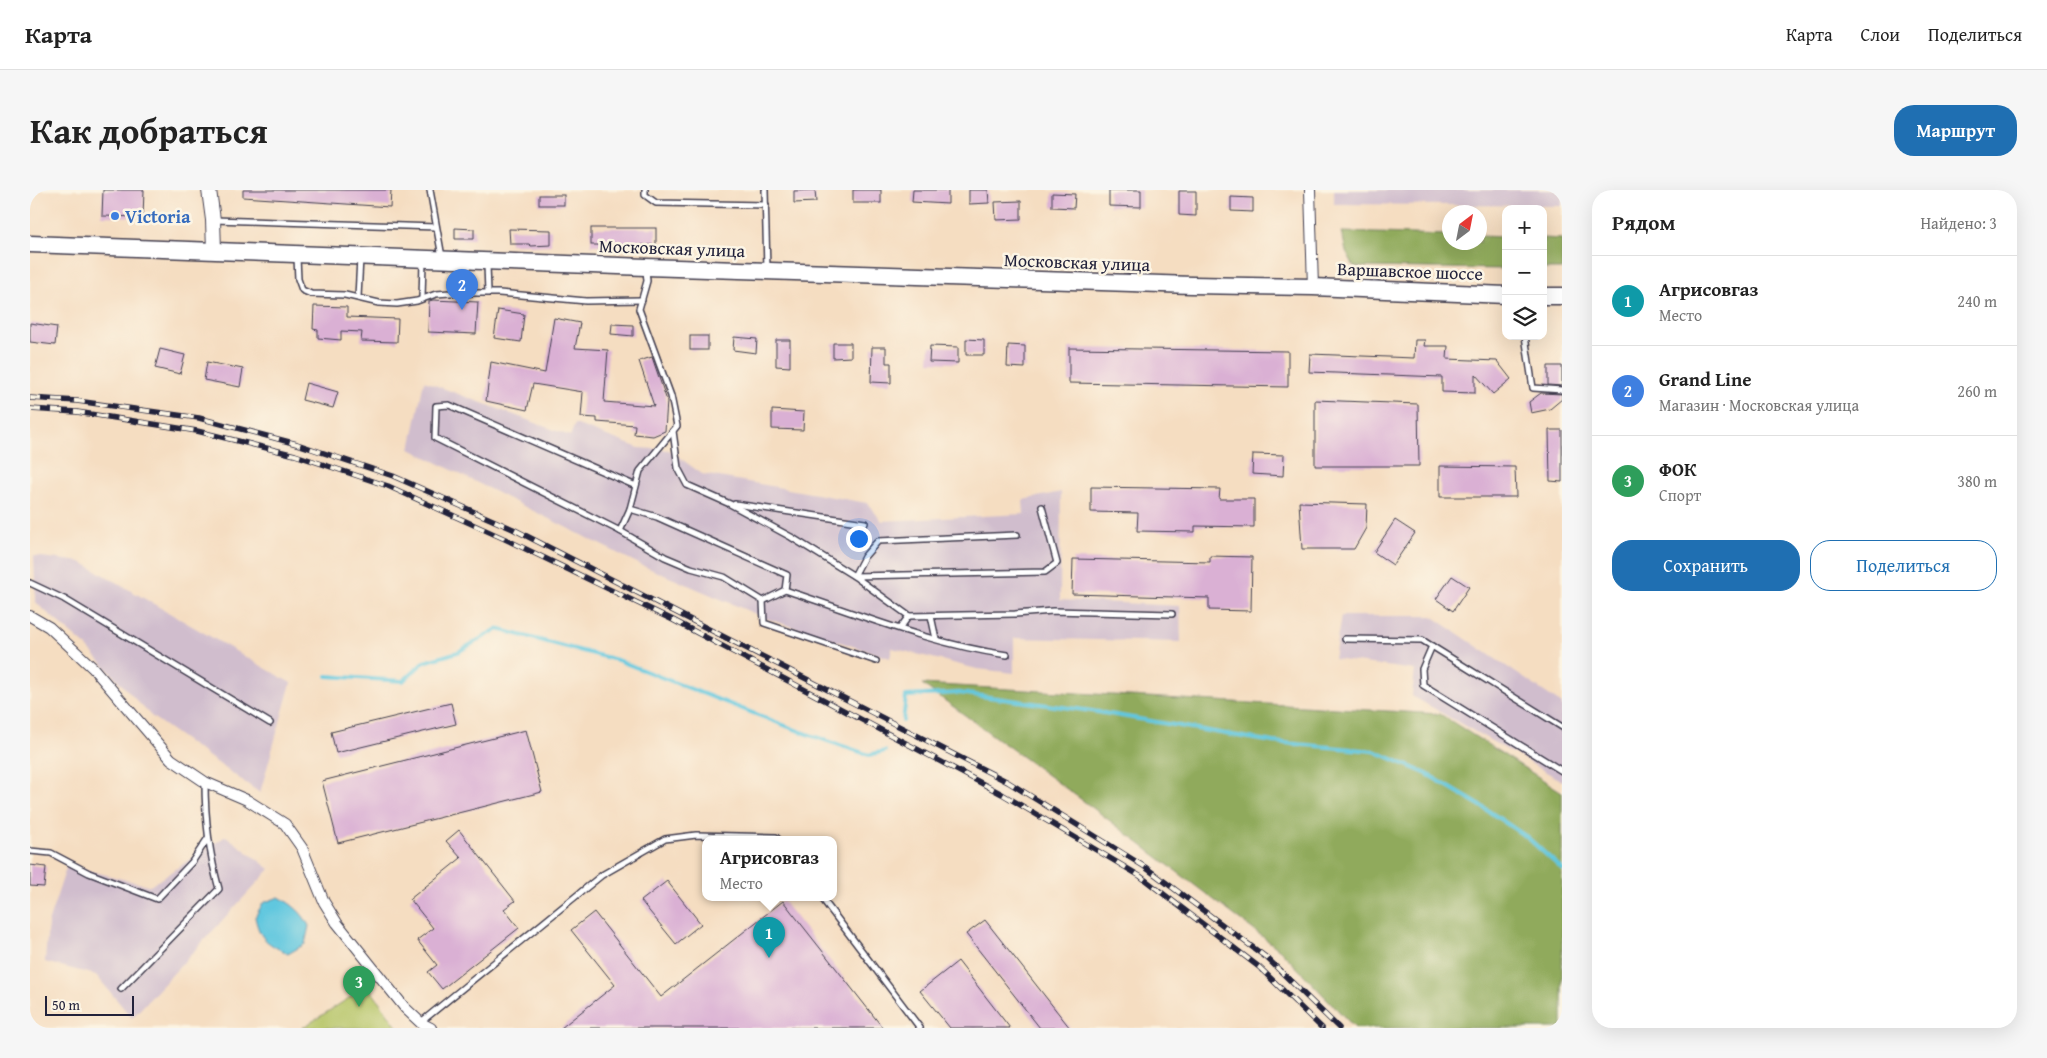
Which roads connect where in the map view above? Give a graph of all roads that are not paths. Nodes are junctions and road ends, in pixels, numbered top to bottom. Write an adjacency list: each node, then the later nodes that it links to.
1 (209, 190): 7 (street)
2 (430, 190): 8 (lane)
3 (644, 190): 6 (lane)
4 (765, 190): 6 (lane)
5 (1310, 190): 18 (street)
6 (766, 205): 17 (lane)
7 (213, 220): 8 (lane); 10 (street)
8 (436, 227): 14 (lane)
9 (30, 244): 10 (main road, Московская улица)
10 (214, 250): 11 (main road, Московская улица)
11 (296, 254): 12 (main road, Московская улица); 23 (lane)
12 (360, 257): 13 (main road, Московская улица); 23 (lane)
13 (424, 259): 14 (main road, Московская улица); 24 (lane)
14 (443, 260): 15 (main road, Московская улица)
15 (487, 262): 16 (main road, Московская улица); 19 (lane)
16 (646, 268): 17 (main road, Московская улица); 25 (lane)
17 (767, 272): 18 (main road, Московская улица)
18 (1314, 288): 20 (main road, Варшавское шоссе)
19 (488, 292): 24 (lane); 25 (lane)
20 (1502, 295)
21 (1547, 296): 22 (main road)
22 (1562, 296)
23 (358, 298): 24 (lane)
24 (422, 298)
25 (642, 300): 28 (lane)
26 (1526, 340): 27 (lane)
27 (1562, 390)
28 (673, 431): 29 (lane); 30 (lane)
29 (636, 486): 32 (lane); 34 (lane)
30 (730, 504): 33 (lane); 36 (lane)
31 (1042, 507): 36 (lane)
32 (630, 509): 34 (lane); 38 (lane)
33 (865, 523)
34 (620, 531): 39 (lane)
35 (1017, 535): 36 (lane)
36 (854, 576): 42 (lane)
37 (30, 583): 50 (lane)
38 (786, 590): 39 (lane); 44 (lane)
39 (763, 601): 49 (lane)
40 (1172, 614): 43 (lane)
41 (30, 616): 53 (street)
42 (909, 616): 43 (lane); 44 (lane)
43 (932, 616): 45 (lane)
44 (900, 628): 45 (lane)
45 (936, 638): 48 (lane)
46 (1345, 639): 47 (lane)
47 (1432, 646): 51 (lane); 52 (lane)
48 (1007, 655)
49 (876, 660)
50 (270, 723)
51 (1562, 727)
52 (1562, 771)
53 (205, 782): 55 (lane); 59 (street)
54 (736, 836): 59 (lane)
55 (208, 838): 56 (lane); 58 (lane)
56 (30, 851)
57 (824, 901): 61 (lane)
58 (121, 989)
59 (421, 1022): 60 (street)
60 (431, 1028)
61 (920, 1028)

